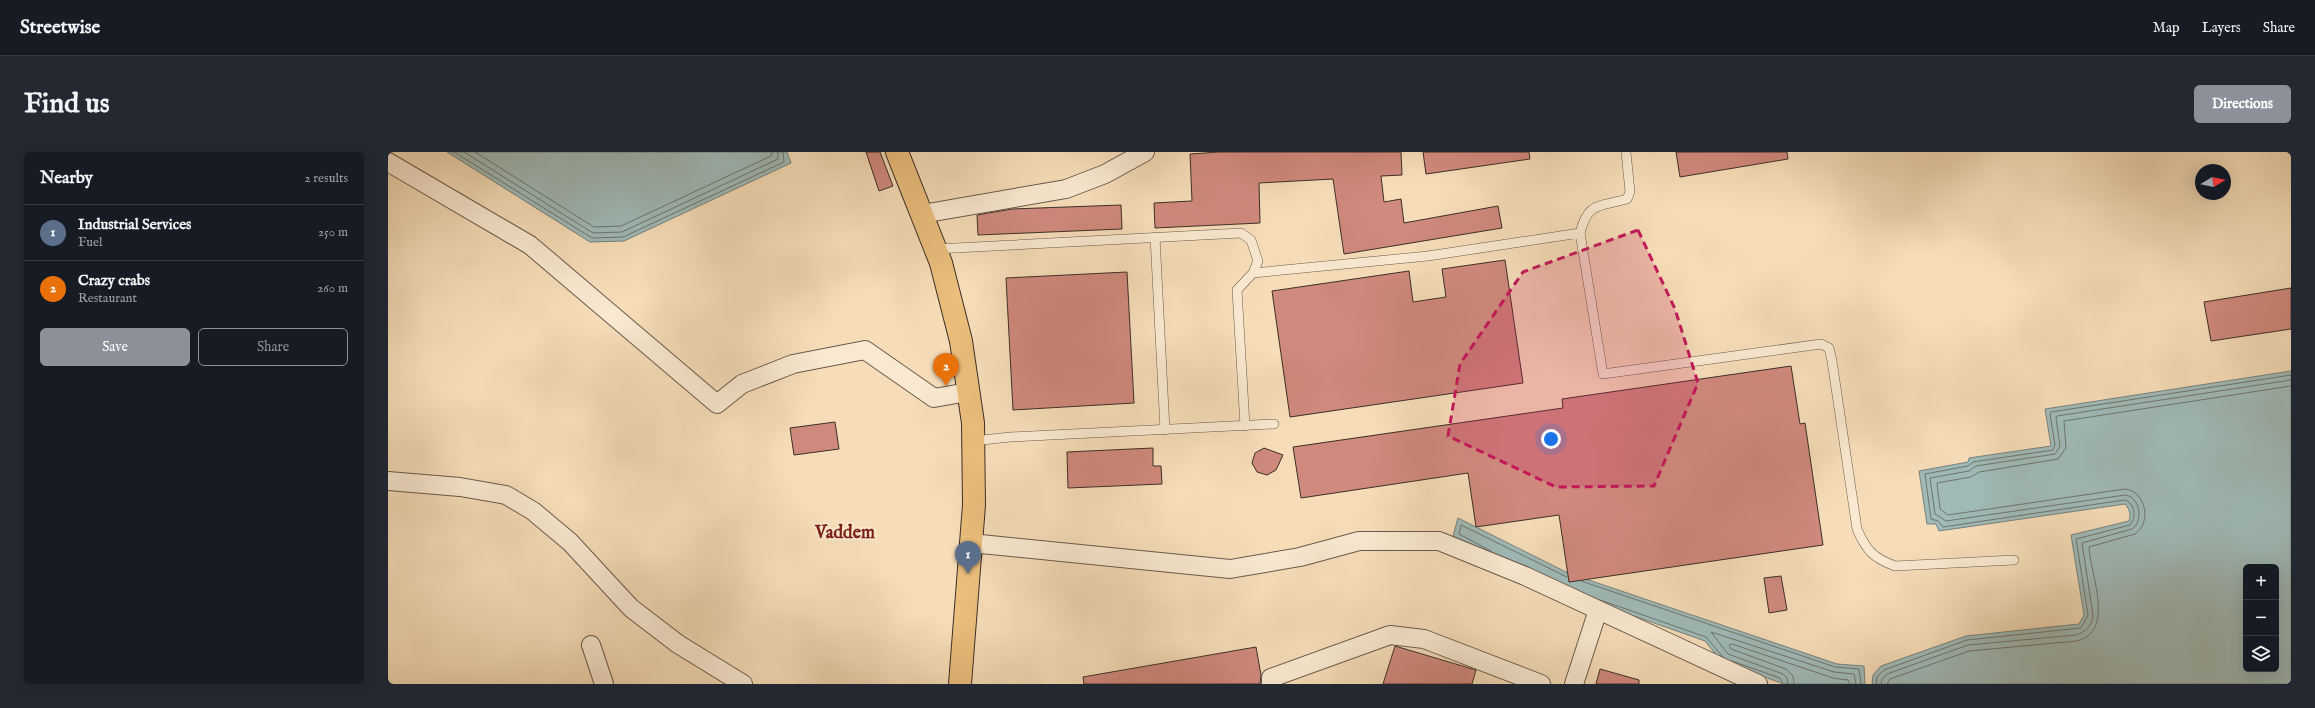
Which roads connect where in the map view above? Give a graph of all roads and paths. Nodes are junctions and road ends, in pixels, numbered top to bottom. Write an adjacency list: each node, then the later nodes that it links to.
1 (897, 152): 5 (main road)
2 (1145, 152): 5 (street)
3 (1626, 152): 6 (lane)
4 (388, 162): 10 (street)
5 (922, 214): 8 (main road)
6 (1580, 234): 9 (lane); 17 (lane)
7 (1156, 237): 8 (lane); 9 (lane); 13 (lane)
8 (935, 249): 10 (main road)
9 (1253, 273): 12 (lane)
10 (968, 392): 14 (main road)
11 (1274, 424): 12 (lane)
12 (1245, 426): 13 (lane)
13 (1165, 430): 14 (lane)
14 (973, 441): 16 (main road)
15 (388, 481): 21 (street)
16 (971, 543): 18 (street); 22 (main road)
17 (2014, 560)
18 (1598, 610): 25 (street); 26 (street)
19 (591, 645): 20 (street)
20 (604, 684)
21 (742, 684)
22 (960, 684)
23 (1271, 684): 24 (street)
24 (1541, 684)
25 (1574, 684)
26 (1758, 684)

